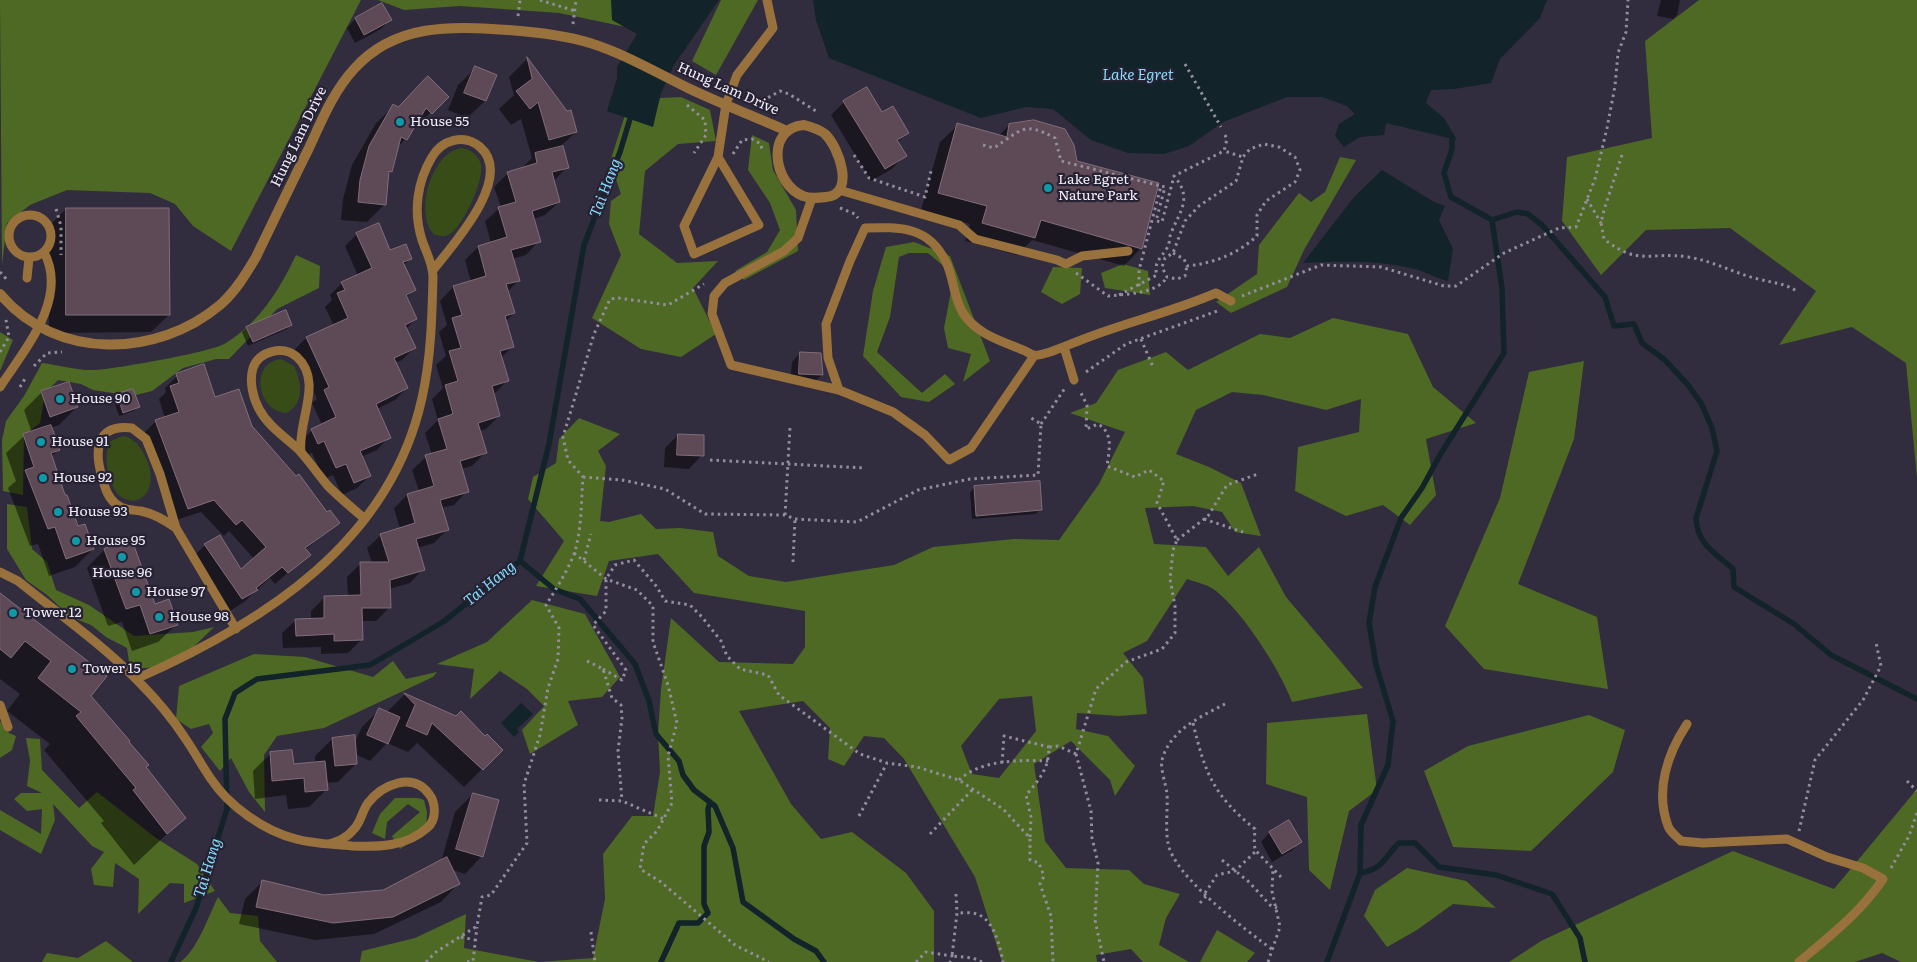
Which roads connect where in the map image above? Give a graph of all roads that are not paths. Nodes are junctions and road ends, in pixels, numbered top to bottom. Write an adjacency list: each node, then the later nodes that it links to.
1 (767, 0): 2 (lane)
2 (726, 104): 3 (street, Hung Lam Drive); 4 (lane); 16 (street, Hung Lam Drive)
3 (787, 131): 5 (street, Hung Lam Drive); 6 (street, Hung Lam Drive)
4 (718, 157): 4 (lane)
5 (839, 190): 6 (street); 10 (lane)
6 (812, 198): 21 (lane)
7 (0, 228): 8 (lane)
8 (10, 228): 9 (lane); 11 (lane)
9 (44, 252): 11 (lane); 16 (lane)
10 (1128, 252)
11 (29, 258): 13 (lane)
12 (433, 270): 12 (lane); 23 (lane)
13 (27, 278)
14 (0, 294): 16 (street, Hung Lam Drive)
15 (1231, 301): 17 (lane)
16 (39, 325): 20 (lane)
17 (1064, 347): 18 (lane); 19 (lane)
18 (1034, 356): 21 (lane); 21 (lane)
19 (1074, 380)
20 (0, 387)
21 (839, 390)
22 (301, 452): 22 (lane); 23 (lane)
23 (365, 519): 26 (lane)
24 (176, 528): 24 (lane); 26 (lane)
25 (0, 572): 27 (lane)
26 (236, 629): 27 (lane)
27 (136, 680): 31 (lane)
28 (0, 705): 30 (lane)
29 (1687, 724): 32 (lane)
30 (8, 727)
31 (328, 844): 31 (lane)
32 (1800, 962)

